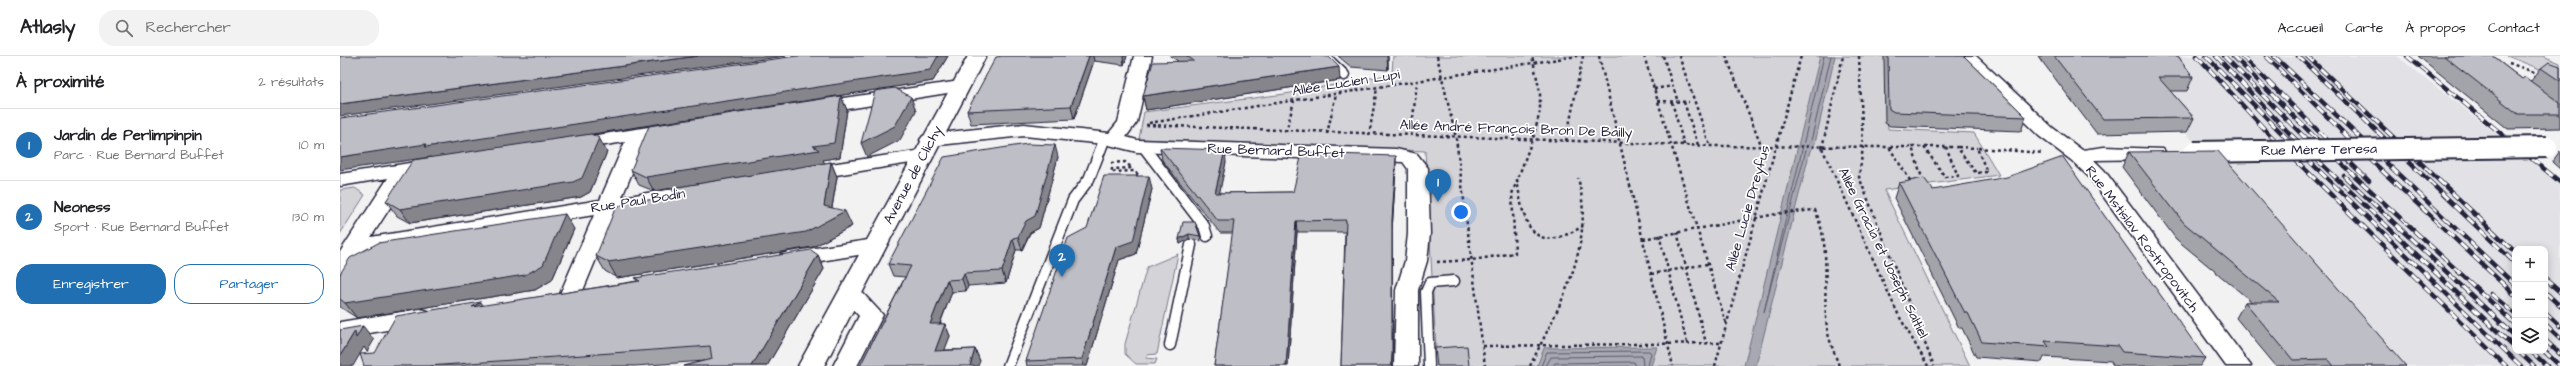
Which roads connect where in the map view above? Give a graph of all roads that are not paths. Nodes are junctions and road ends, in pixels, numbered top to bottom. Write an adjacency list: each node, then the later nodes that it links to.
1 (977, 56): 6 (main road, Avenue de Clichy)
2 (1143, 56): 10 (street)
3 (1324, 56): 5 (lane)
4 (1966, 56): 15 (street, Rue Mstislav Rostropovitch)
5 (1344, 75)
6 (960, 86): 7 (street); 14 (main road, Avenue de Clichy)
7 (802, 110)
8 (692, 127): 9 (street)
9 (638, 134): 12 (street); 21 (street)
10 (1113, 140): 11 (street, Rue Bernard Buffet); 14 (street, Rue Bernard Buffet); 40 (lane)
11 (1143, 146): 22 (lane); 41 (street, Rue Bernard Buffet)
12 (552, 147)
13 (2553, 147): 15 (street, Rue Mère Teresa, bridge)
14 (926, 148): 18 (street); 24 (main road, Avenue de Clichy)
15 (2078, 156): 43 (street, Rue Mstislav Rostropovitch)
16 (451, 163): 17 (street)
17 (404, 170): 19 (street); 25 (street)
18 (785, 177)
19 (340, 180)
20 (723, 187): 21 (street, Rue Paul Bodin)
21 (608, 205): 25 (street, Rue Paul Bodin); 30 (street)
22 (1207, 236)
23 (1191, 245): 36 (lane)
24 (876, 246): 26 (street); 31 (main road, Avenue de Clichy)
25 (355, 247): 27 (street)
26 (771, 262)
27 (340, 269)
28 (1454, 281): 42 (lane)
29 (599, 289): 30 (street)
30 (571, 294): 32 (street)
31 (850, 294): 38 (main road, Avenue de Clichy); 39 (street)
32 (548, 297)
33 (438, 314): 34 (street)
34 (399, 320): 35 (street); 37 (street)
35 (340, 330)
36 (1170, 345)
37 (384, 346)
38 (811, 366)
39 (845, 366)
40 (1008, 366)
41 (1406, 366)
42 (1429, 366)
43 (2239, 366)

